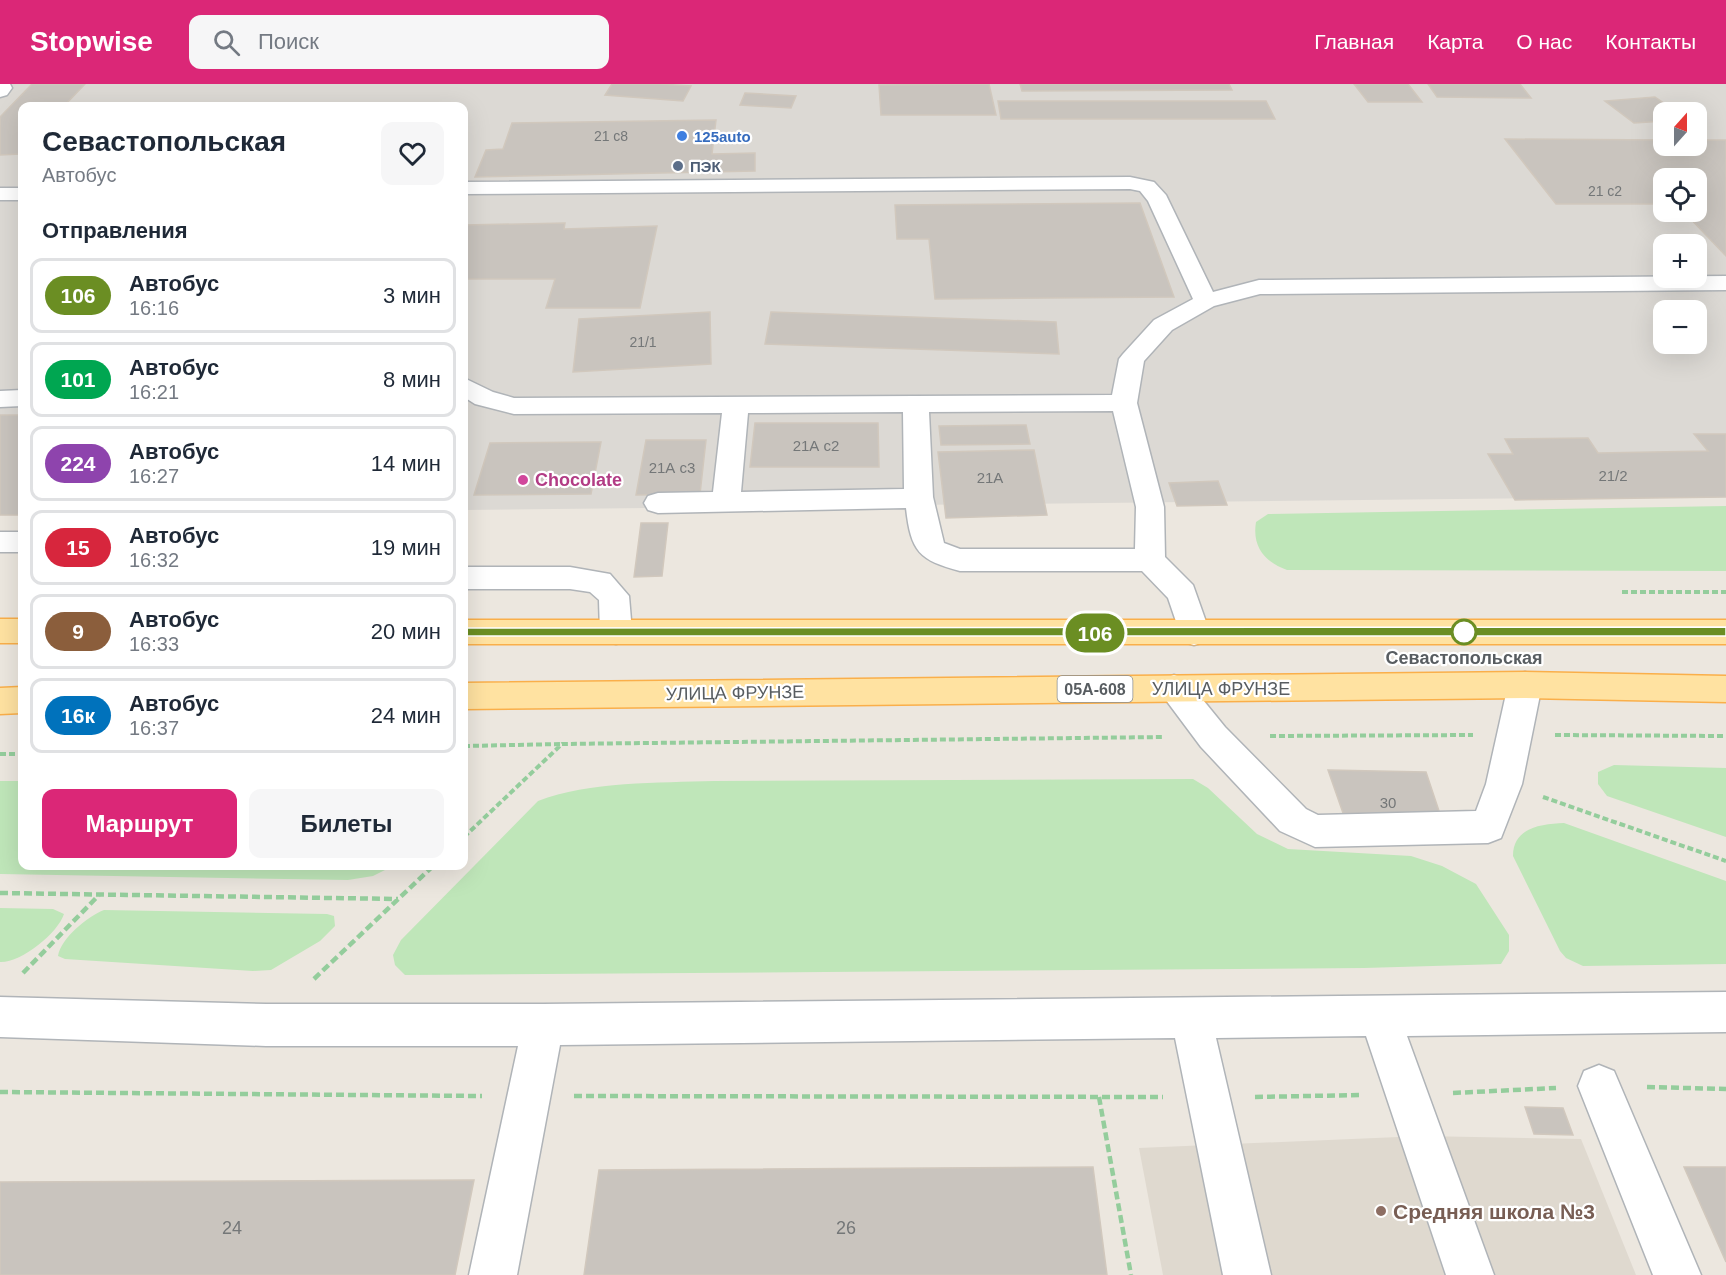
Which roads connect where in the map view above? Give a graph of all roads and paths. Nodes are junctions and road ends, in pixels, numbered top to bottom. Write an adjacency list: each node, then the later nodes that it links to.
1 (468, 188): 5 (street)
2 (0, 194): 3 (street)
3 (18, 194)
4 (1726, 283): 5 (street)
5 (1206, 301): 9 (street)
6 (468, 388): 11 (street)
7 (18, 398): 8 (street)
8 (0, 399)
9 (1124, 403): 10 (street); 17 (street)
10 (916, 405): 11 (street); 12 (street)
11 (736, 406): 13 (street)
12 (919, 498): 13 (street); 17 (street)
13 (726, 501): 14 (street)
14 (658, 503)
15 (0, 542): 16 (street)
16 (18, 542)
17 (1150, 560): 24 (street)
18 (468, 578): 22 (street)
19 (0, 631): 20 (main road)
20 (18, 631)
21 (468, 632): 22 (main road)
22 (616, 632): 24 (main road)
23 (1726, 632): 24 (main road)
24 (1194, 633)
25 (1525, 685): 26 (main road, УЛИЦА ФРУНЗЕ / 05А-608); 27 (main road, УЛИЦА ФРУНЗЕ / 05А-608); 31 (street)
26 (1174, 688): 28 (main road, УЛИЦА ФРУНЗЕ / 05А-608); 33 (street)
27 (1726, 689)
28 (468, 696)
29 (18, 700): 30 (main road)
30 (0, 701)
31 (1516, 735): 32 (path); 33 (path); 38 (street)
32 (1726, 736)
33 (1213, 737): 34 (path); 38 (street)
34 (562, 744): 35 (path); 39 (path)
35 (468, 746)
36 (0, 754): 37 (path)
37 (18, 754)
38 (1504, 783): 40 (path)
39 (468, 833)
40 (1726, 861)
41 (429, 870): 44 (path)
42 (0, 893): 43 (path)
43 (100, 894): 44 (path); 45 (path)
44 (398, 899): 50 (path)
45 (17, 980)
46 (1726, 1012): 47 (street)
47 (1379, 1014): 49 (street); 55 (street)
48 (0, 1017): 50 (street)
49 (1191, 1018): 51 (street); 58 (street)
50 (266, 1025): 51 (street)
51 (543, 1025): 56 (street)
52 (1599, 1086): 53 (path); 55 (path); 63 (street)
53 (1726, 1089)
54 (0, 1092): 56 (path)
55 (1408, 1095): 58 (path); 62 (street)
56 (530, 1096): 57 (path); 59 (street)
57 (1098, 1097): 58 (path); 60 (path)
58 (1209, 1097): 61 (street)
59 (493, 1275)
60 (1131, 1275)
61 (1247, 1275)
62 (1470, 1275)
63 (1677, 1275)

